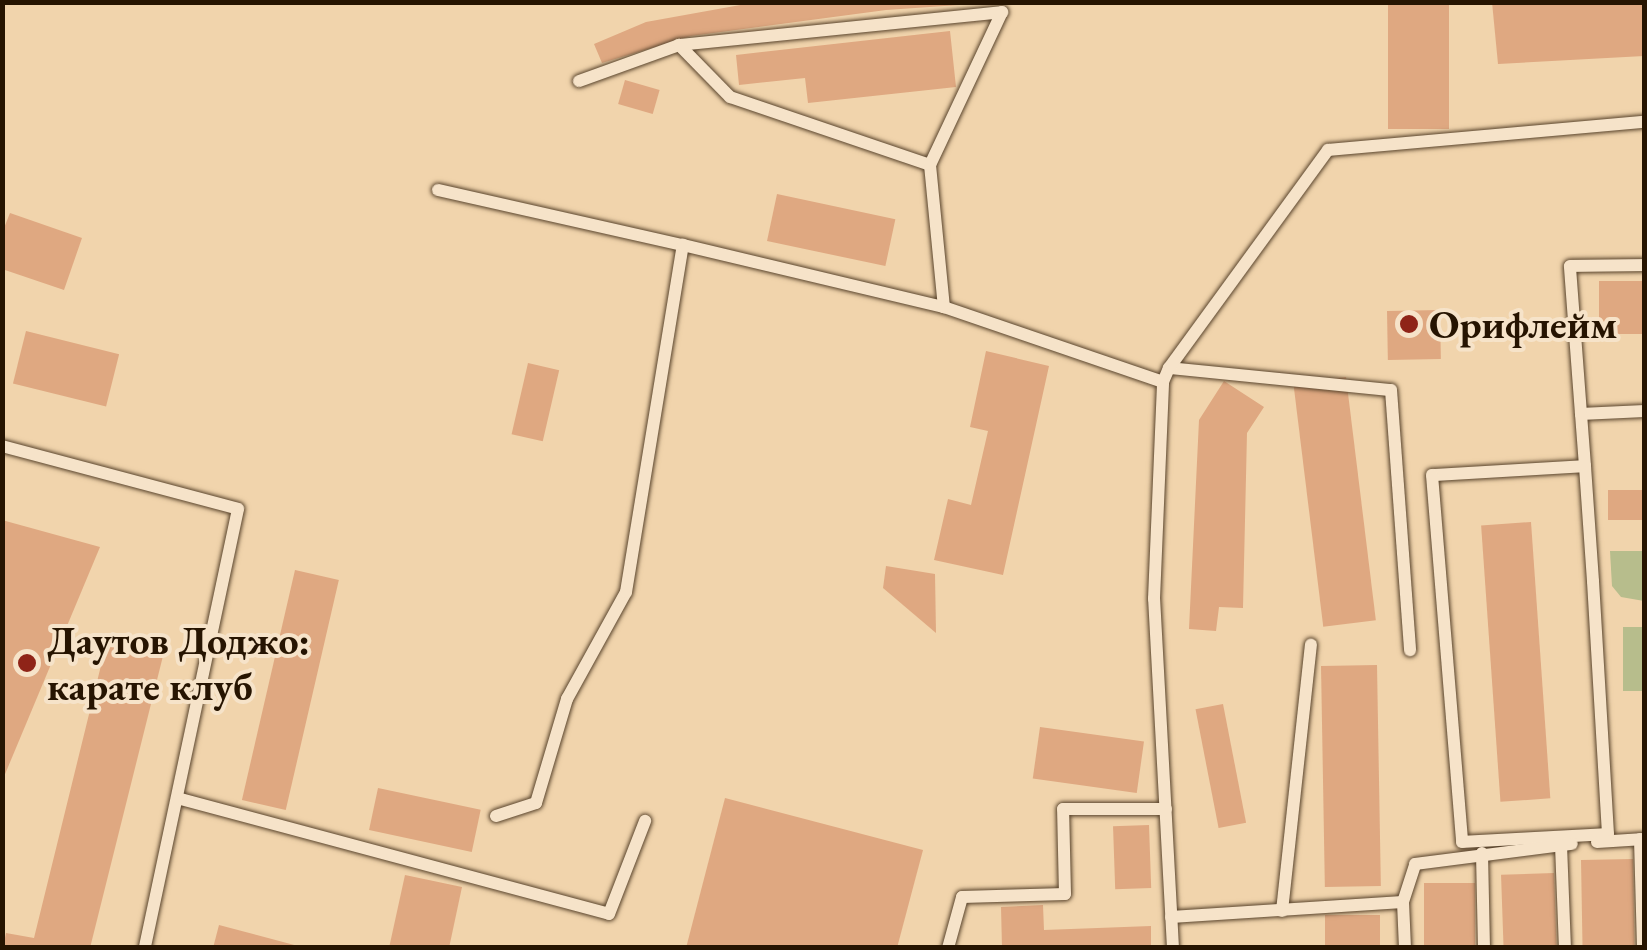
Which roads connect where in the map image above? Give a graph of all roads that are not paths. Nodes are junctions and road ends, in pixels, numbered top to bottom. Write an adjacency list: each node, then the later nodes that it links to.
1 (679, 45): 2 (lane); 4 (lane); 4 (lane)
2 (580, 81)
3 (1644, 122): 9 (lane)
4 (930, 165): 8 (lane)
5 (438, 190): 6 (lane)
6 (682, 245): 8 (lane); 19 (lane)
7 (1644, 265): 12 (lane)
8 (944, 307): 10 (lane)
9 (1169, 368): 10 (lane); 16 (lane)
10 (1163, 382): 18 (lane)
11 (1644, 411): 12 (lane)
12 (1581, 414): 14 (lane)
13 (2, 446): 17 (lane)
14 (1585, 466): 21 (lane); 21 (lane)
15 (1311, 645): 26 (lane)
16 (1410, 650)
17 (177, 798): 20 (lane); 28 (lane)
18 (1166, 809): 27 (lane); 29 (lane)
19 (496, 816)
20 (645, 821)
21 (1608, 834): 22 (lane)
22 (1643, 836): 23 (lane); 34 (lane)
23 (1561, 845): 24 (lane); 33 (lane)
24 (1482, 853): 25 (lane); 32 (lane)
25 (1403, 902): 26 (lane); 31 (lane)
26 (1282, 911): 27 (lane)
27 (1171, 917): 30 (lane)
28 (145, 948)
29 (948, 948)
30 (1173, 948)
31 (1404, 948)
32 (1484, 948)
33 (1565, 948)
34 (1643, 948)

